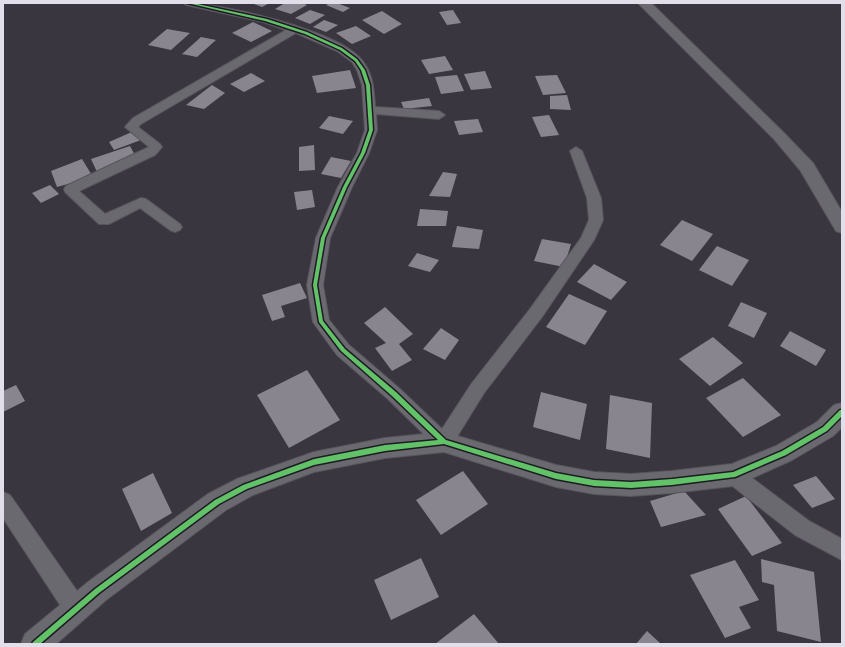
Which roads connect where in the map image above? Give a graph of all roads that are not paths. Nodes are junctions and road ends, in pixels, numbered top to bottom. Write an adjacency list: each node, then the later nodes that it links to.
1 (189, 3): 3 (street)
2 (644, 3): 8 (street)
3 (295, 29): 4 (street); 7 (street)
4 (370, 110): 5 (street); 10 (street)
5 (439, 115)
6 (576, 151): 10 (street)
7 (175, 227)
8 (842, 228)
9 (842, 412): 11 (street)
10 (444, 442): 11 (street); 14 (street)
11 (733, 475): 13 (street)
12 (3, 501): 14 (street)
13 (842, 550)
14 (76, 609): 15 (street)
15 (35, 644)

